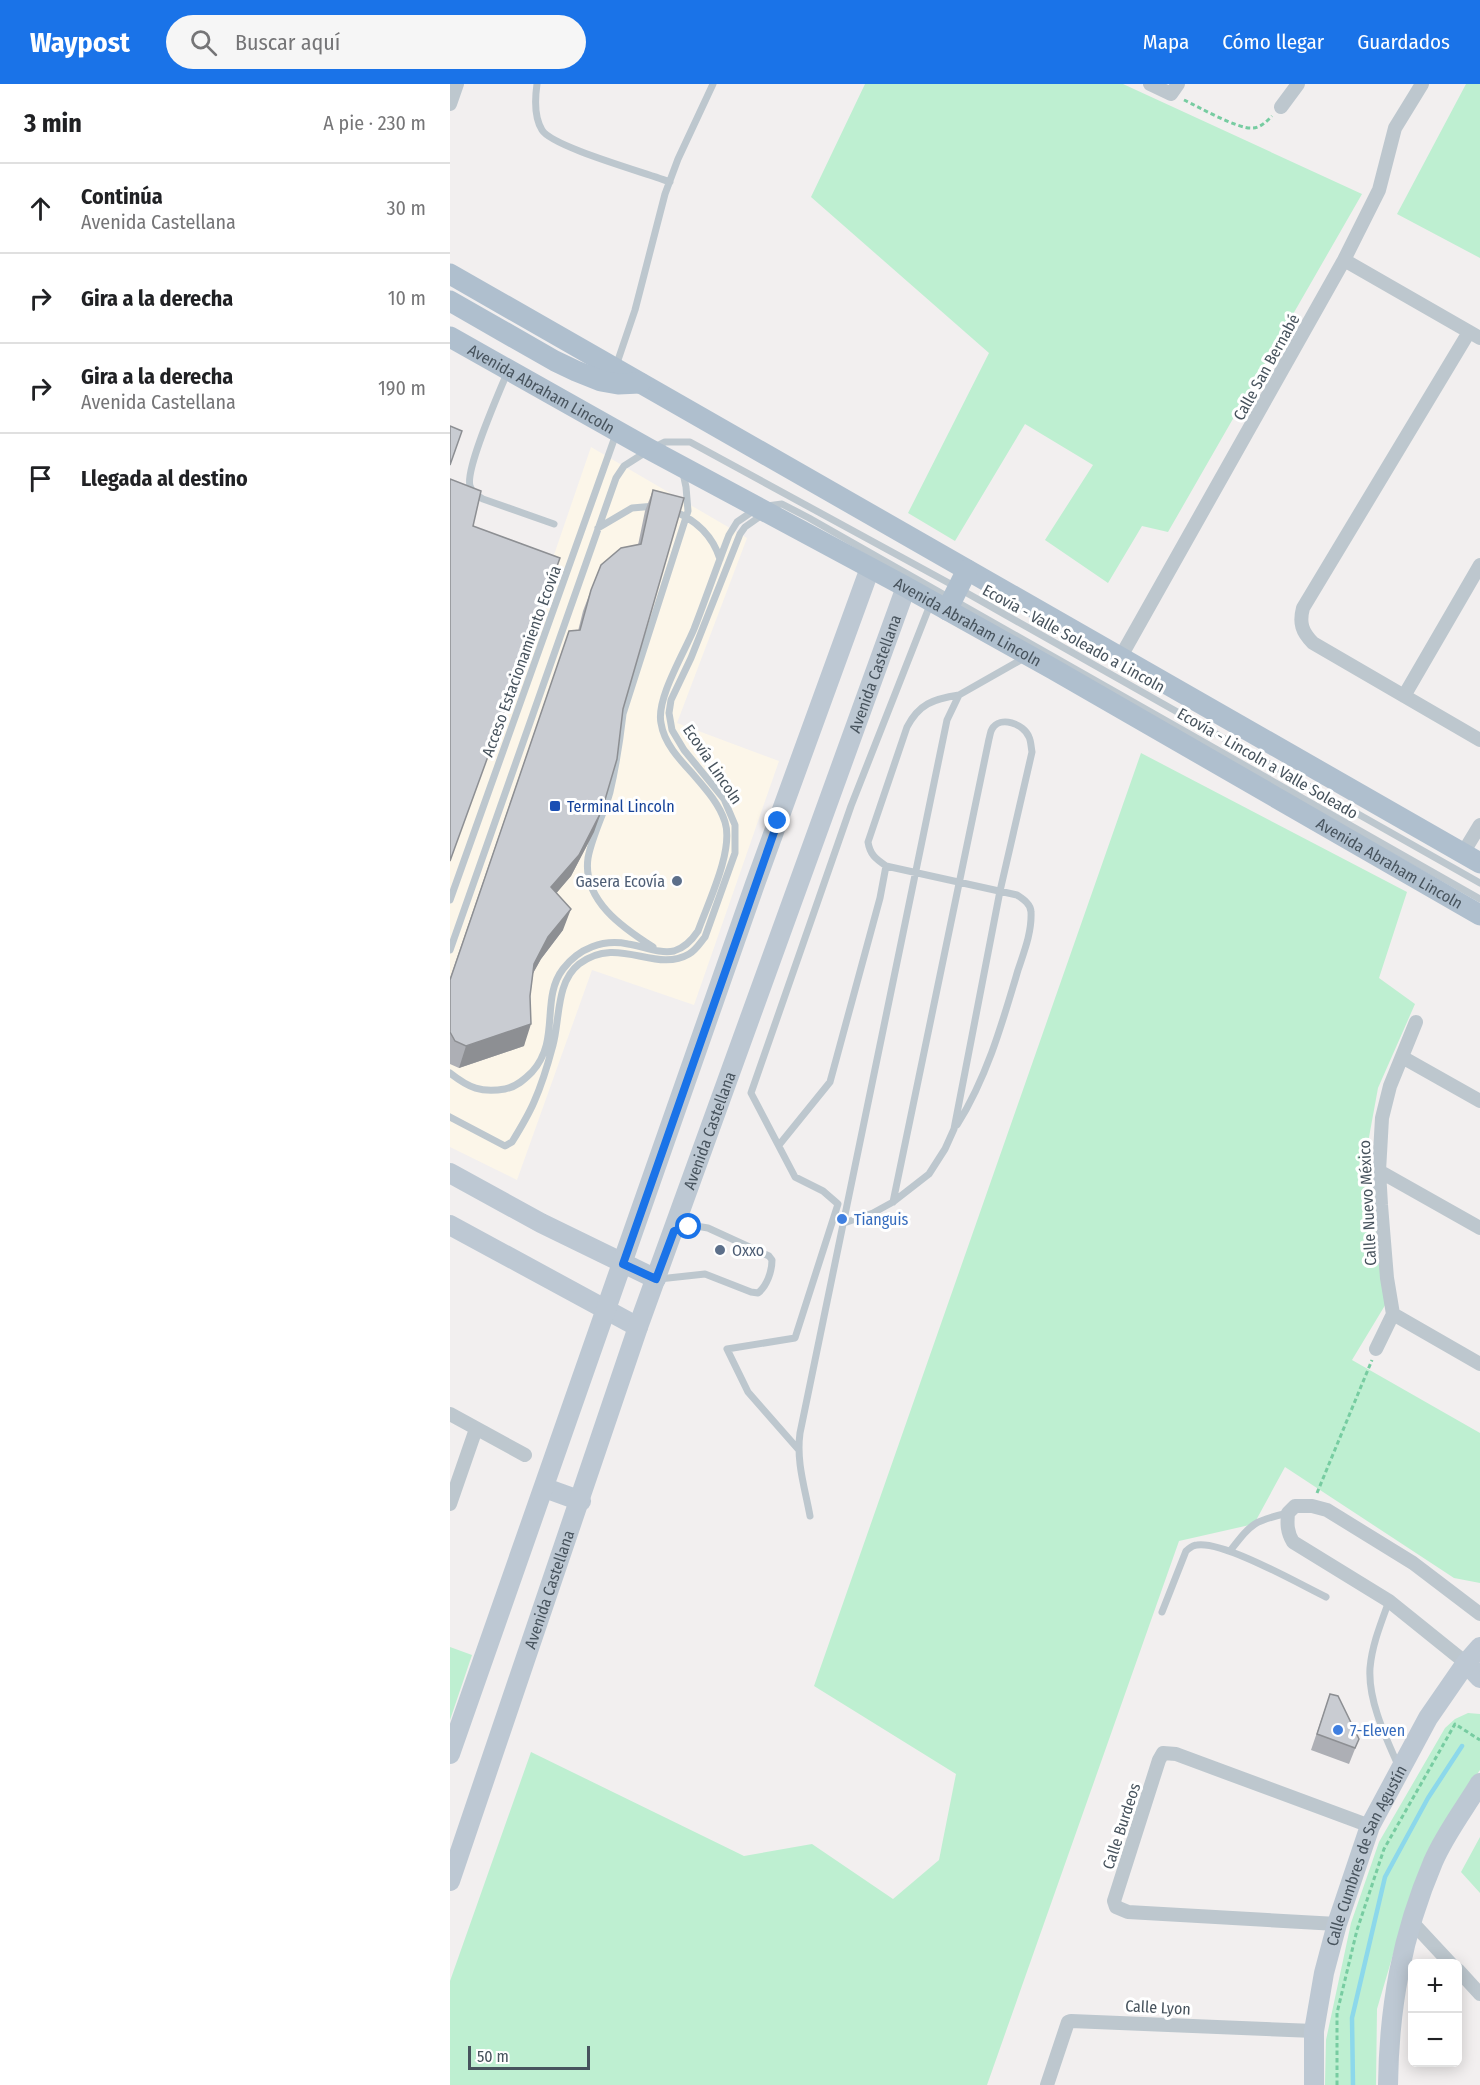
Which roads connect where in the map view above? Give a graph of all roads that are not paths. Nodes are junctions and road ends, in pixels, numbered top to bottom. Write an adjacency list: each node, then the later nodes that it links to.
1 (457, 84): 8 (street)
2 (537, 84): 10 (lane)
3 (713, 84): 10 (lane)
4 (1150, 84): 7 (street)
5 (1298, 84): 9 (street)
6 (1422, 84): 11 (street, Calle San Bernabé)
7 (1175, 89)
8 (450, 104)
9 (1281, 107)
10 (670, 182): 16 (lane)
11 (1344, 260): 14 (street); 32 (street, Calle San Bernabé)
12 (450, 274): 16 (main road)
13 (450, 301): 18 (main road)
14 (1474, 335): 34 (street)
15 (450, 337): 17 (main road, Avenida Abraham Lincoln)
16 (616, 369): 18 (main road)
17 (508, 370): 19 (main road, Avenida Abraham Lincoln); 24 (lane)
18 (641, 383): 30 (main road)
19 (617, 432): 20 (main road, Avenida Abraham Lincoln); 44 (lane, Acceso Estacionamiento Ecovía)
20 (649, 450): 21 (main road, Avenida Abraham Lincoln); 25 (lane, Ecovía - Valle Soleado a Lincoln); 30 (lane, Ecovía - Valle Soleado a Lincoln)
21 (681, 466): 22 (main road, Avenida Abraham Lincoln); 23 (lane)
22 (763, 511): 26 (lane); 28 (main road, Avenida Abraham Lincoln); 30 (lane, Ecovía - Lincoln a Valle Soleado); 48 (lane, Ecovía Lincoln)
23 (686, 517): 25 (lane); 26 (lane); 47 (lane)
24 (554, 524)
25 (598, 528): 46 (lane, Ecovía - Valle Soleado a Lincoln)
26 (720, 559): 47 (lane)
27 (1480, 565): 34 (street)
28 (870, 568): 29 (main road, Avenida Abraham Lincoln); 63 (street)
29 (906, 587): 30 (main road, Avenida Abraham Lincoln); 62 (street, Avenida Castellana)
30 (951, 594): 31 (main road, Avenida Abraham Lincoln); 32 (main road); 41 (lane, Ecovía - Valle Soleado a Lincoln); 43 (lane, Ecovía - Lincoln a Valle Soleado); 55 (lane)
31 (1028, 656): 33 (lane); 45 (main road, Avenida Abraham Lincoln)
32 (1120, 658): 37 (main road)
33 (958, 695): 38 (lane); 39 (lane)
34 (1404, 696): 35 (street)
35 (1480, 741)
36 (1480, 825): 37 (street)
37 (1472, 858)
38 (886, 866): 39 (lane); 55 (lane)
39 (916, 874): 40 (lane); 59 (lane)
40 (960, 882): 42 (lane); 42 (lane); 58 (lane)
41 (1480, 883)
42 (1000, 891): 54 (lane); 54 (lane)
43 (1480, 899)
44 (450, 900)
45 (1480, 915)
46 (450, 950)
47 (658, 951): 48 (lane); 51 (lane)
48 (674, 958): 53 (lane, Ecovía Lincoln)
49 (1416, 1022): 50 (street, Calle Nuevo México)
50 (1402, 1057): 52 (street); 56 (street, Calle Nuevo México)
51 (450, 1073)
52 (1480, 1101)
53 (450, 1117)
54 (954, 1129): 58 (lane)
55 (779, 1145): 72 (lane)
56 (1379, 1171): 61 (street); 66 (street, Calle Nuevo México)
57 (450, 1173): 63 (street)
58 (893, 1202): 59 (lane)
59 (844, 1223): 72 (lane)
60 (450, 1225): 65 (street)
61 (1480, 1228)
62 (674, 1231): 64 (street, Avenida Castellana); 64 (lane)
63 (623, 1264): 64 (street); 65 (street)
64 (656, 1279): 67 (street, Avenida Castellana)
65 (607, 1308): 67 (street); 74 (street)
66 (1393, 1314): 68 (street); 69 (street)
67 (638, 1327): 75 (street, Avenida Castellana)
68 (1376, 1349)
69 (1480, 1364)
70 (450, 1414): 71 (street)
71 (476, 1429): 73 (street); 76 (street)
72 (798, 1449): 78 (lane)
73 (525, 1455)
74 (545, 1488): 75 (street); 87 (street)
75 (580, 1501): 91 (street, Avenida Castellana)
76 (450, 1504)
77 (1288, 1513): 79 (lane); 81 (street); 83 (street)
78 (810, 1516)
79 (1230, 1551): 80 (lane); 82 (lane)
80 (1326, 1597)
81 (1389, 1601): 85 (street); 88 (lane)
82 (1162, 1612)
83 (1480, 1614)
84 (1480, 1647): 85 (street, Calle Cumbres de San Agustín)
85 (1466, 1663): 86 (street); 88 (street, Calle Cumbres de San Agustín)
86 (1480, 1678)
87 (450, 1754)
88 (1400, 1771): 90 (street, Calle Cumbres de San Agustín)
89 (1480, 1783): 92 (street)
90 (1370, 1826): 93 (street, Calle Cumbres de San Agustín); 93 (street, Calle Burdeos)
91 (450, 1881)
92 (1411, 1921): 94 (street); 100 (street)
93 (1337, 1924): 97 (street, Calle Cumbres de San Agustín)
94 (1446, 1959)
95 (1462, 1974): 96 (street)
96 (1480, 1994)
97 (1314, 2031): 98 (street, Calle Lyon); 99 (street, Calle Cumbres de San Agustín)
98 (1047, 2085)
99 (1314, 2085)
100 (1388, 2085)

